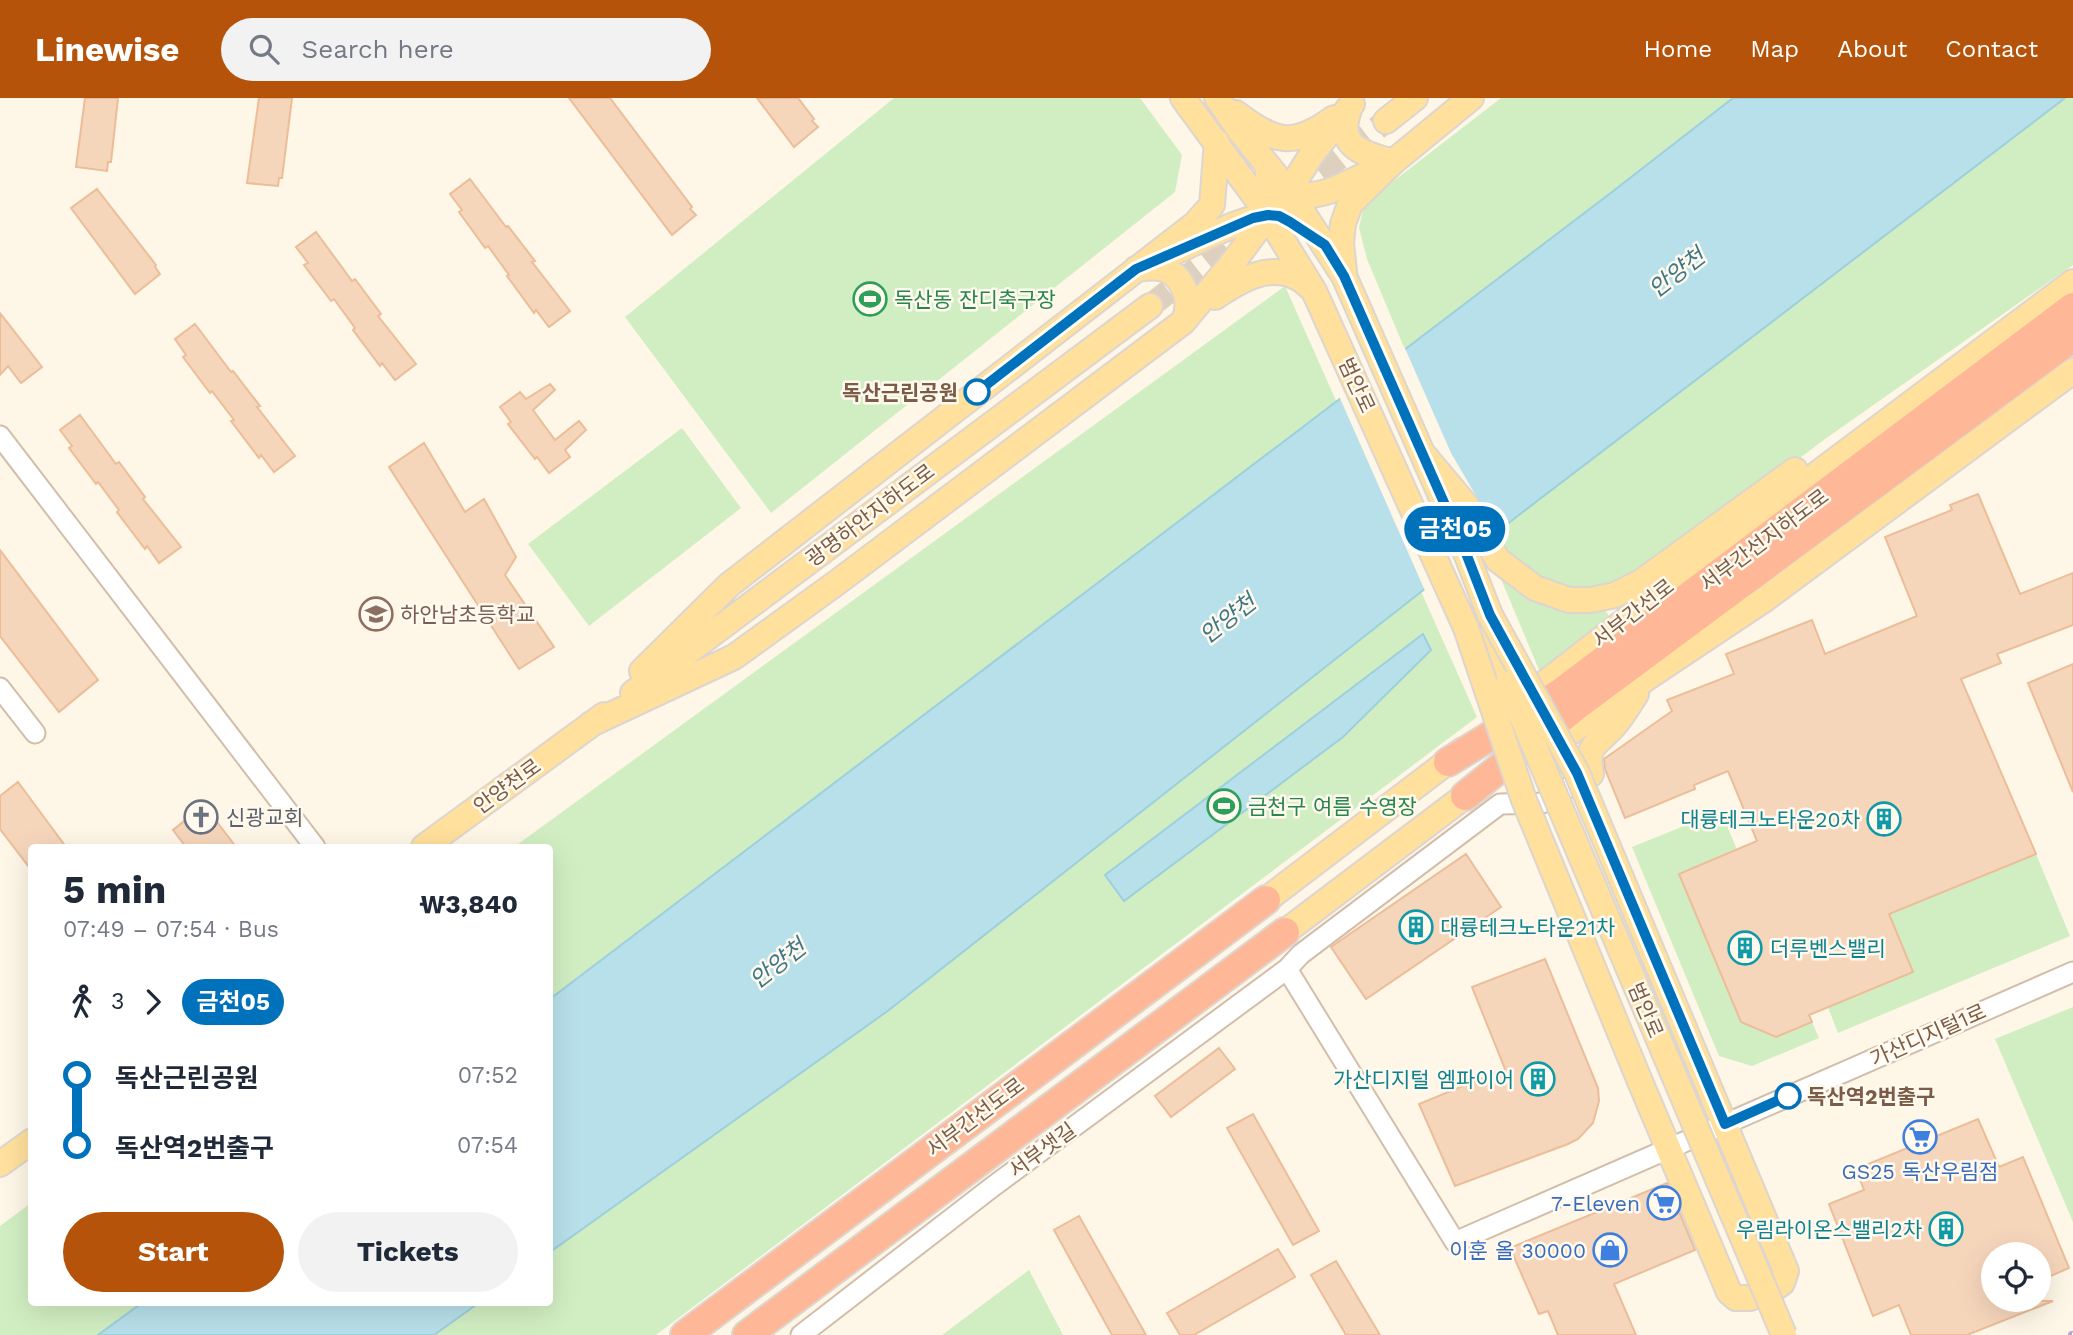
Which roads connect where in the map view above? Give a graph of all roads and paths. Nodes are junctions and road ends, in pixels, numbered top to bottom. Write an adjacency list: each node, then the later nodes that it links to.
1 (1183, 98): 7 (main road, 범안로)
2 (1415, 98): 6 (main road)
3 (1471, 98): 8 (main road)
4 (1219, 100): 5 (main road); 10 (main road, 범안로)
5 (1356, 101): 8 (main road); 10 (main road)
6 (1386, 121)
7 (1217, 142): 9 (main road, 범안로); 13 (main road)
8 (1393, 162): 10 (main road); 14 (main road)
9 (1243, 179): 10 (main road); 11 (main road, 범안로)
10 (1281, 193): 11 (main road); 12 (main road, 범안로)
11 (1279, 219): 12 (main road); 13 (main road); 15 (main road, 범안로); 18 (main road)
12 (1325, 245): 14 (main road, 범안로)
13 (1136, 269): 18 (main road); 28 (main road)
14 (1344, 276): 22 (main road, 범안로)
15 (1314, 290): 18 (main road); 24 (main road, 범안로)
16 (2069, 294): 22 (main road); 30 (highway, 서부간선지하도로)
17 (1150, 306): 28 (main road, 광명하안지하도로)
18 (1188, 317): 28 (main road)
19 (2073, 337): 32 (highway, 서부간선지하도로)
20 (2073, 371): 25 (main road)
21 (1, 439): 33 (street)
22 (1423, 454): 23 (main road, 범안로)
23 (1490, 615): 26 (main road, 범안로, bridge); 39 (main road, bridge)
24 (1466, 628): 26 (main road, 범안로, bridge); 41 (main road, bridge)
25 (1648, 677): 31 (main road); 32 (main road)
26 (1507, 684): 46 (main road, 범안로, bridge)
27 (0, 688): 29 (street)
28 (591, 724): 34 (main road, 안양천로)
29 (35, 733)
30 (1448, 762): 35 (main road)
31 (1591, 774): 37 (street, 서부샛길)
32 (1465, 796): 36 (main road)
33 (313, 844)
34 (428, 844)
35 (1266, 900): 43 (highway, 서부간선도로)
36 (1285, 932): 44 (highway, 서부간선도로)
37 (1287, 970): 41 (street); 45 (street, 서부샛길)
38 (2073, 972): 39 (street, 가산디지털1로)
39 (1725, 1124): 41 (street, 가산디지털1로); 41 (main road)
40 (28, 1145): 42 (main road)
41 (1669, 1149)
42 (0, 1164)
43 (685, 1335)
44 (747, 1335)
45 (801, 1335)
46 (1784, 1335)

